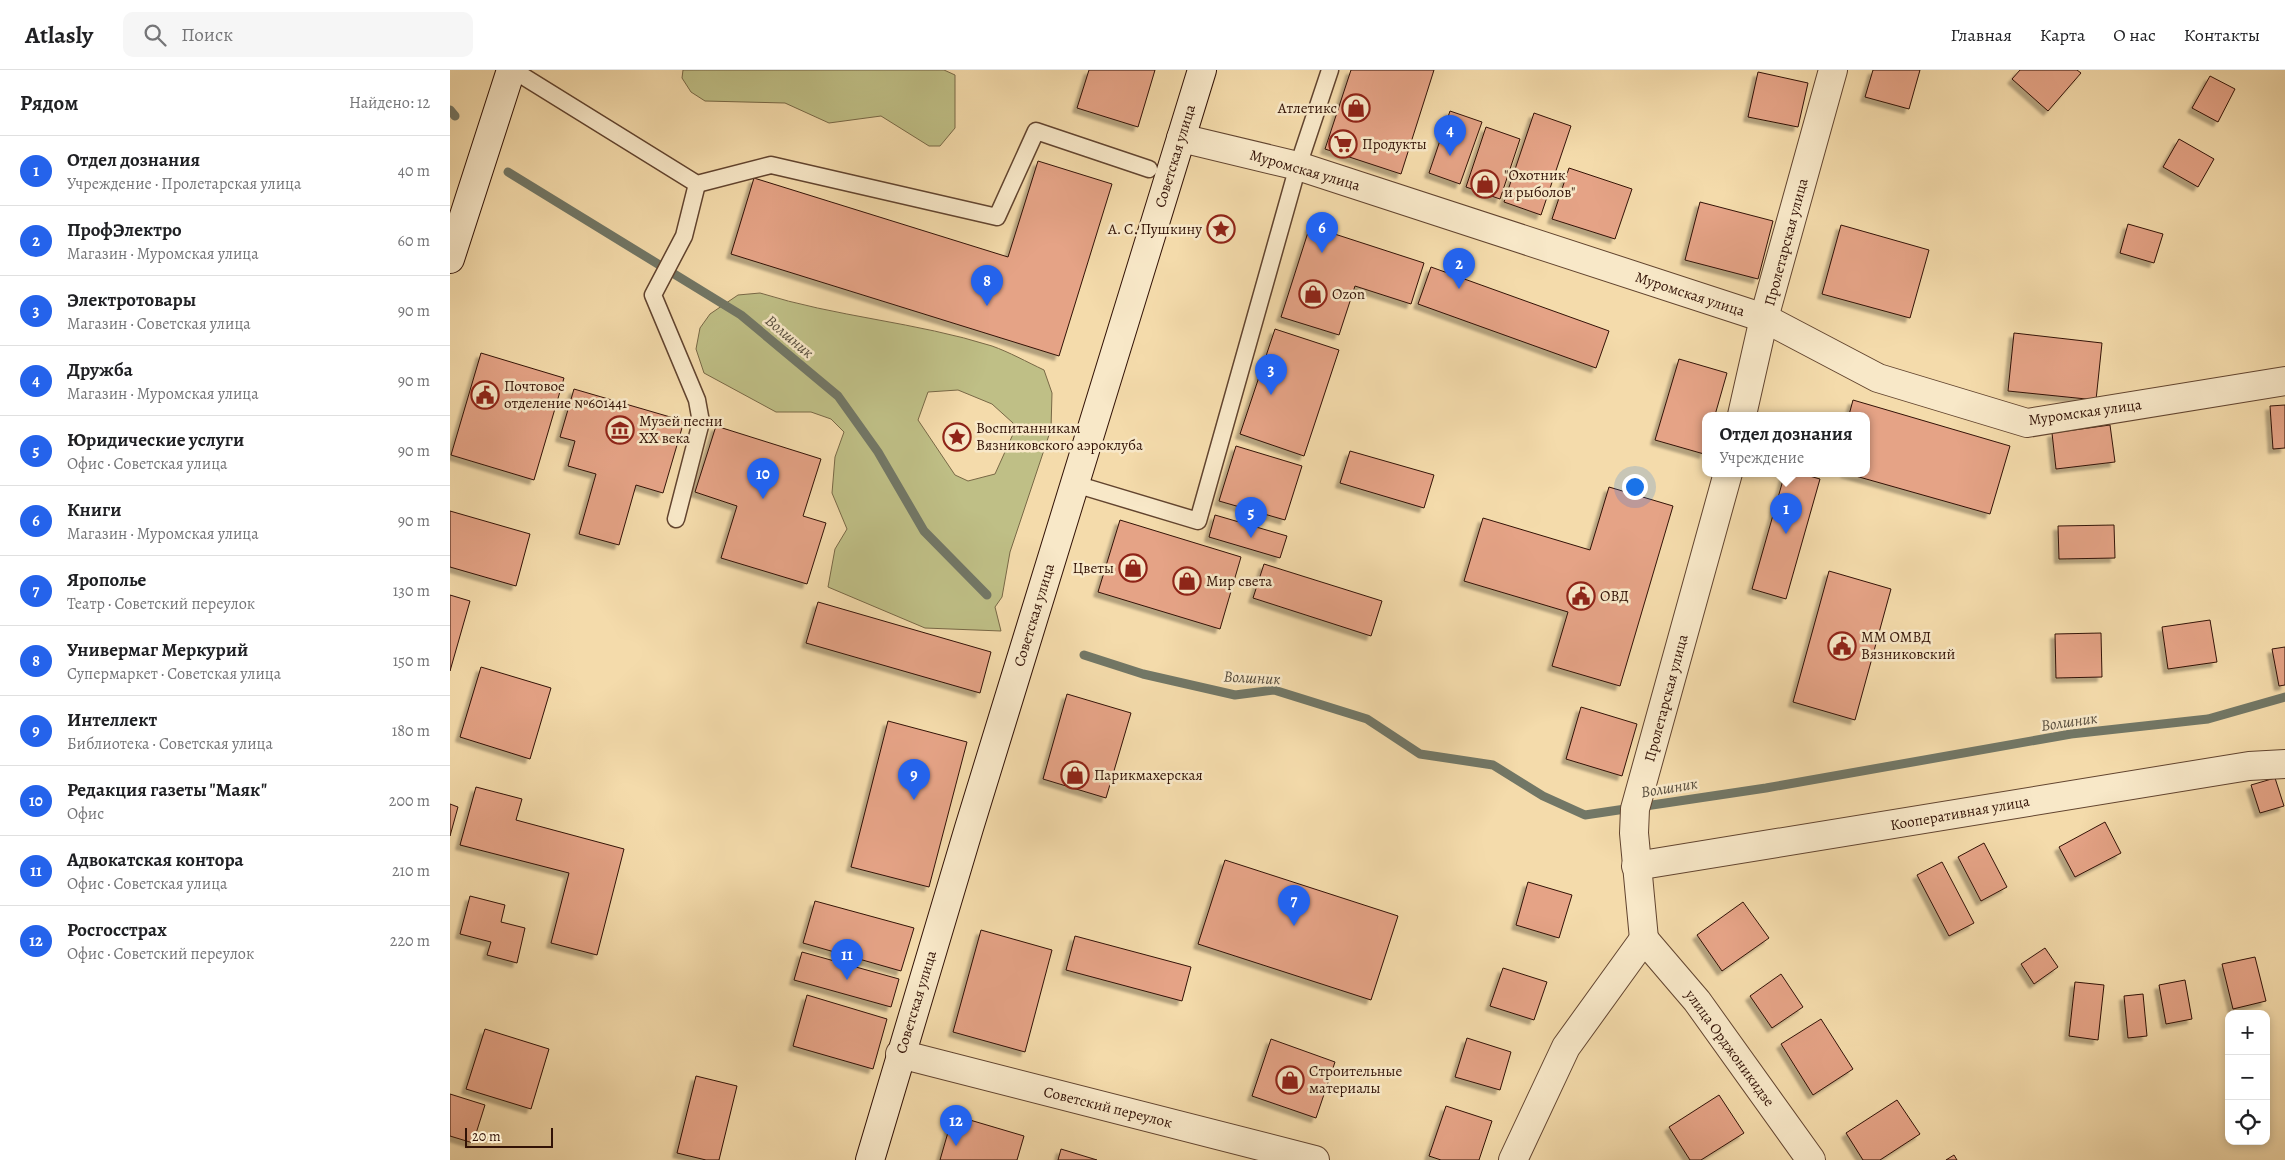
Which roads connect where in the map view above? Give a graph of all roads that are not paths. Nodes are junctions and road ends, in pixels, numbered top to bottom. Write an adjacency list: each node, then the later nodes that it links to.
1 (512, 70): 8 (lane); 9 (street)
2 (1202, 70): 5 (street, Советская улица)
3 (1330, 70): 6 (lane)
4 (1833, 70): 10 (street, Пролетарская улица)
5 (1181, 138): 6 (street, Муромская улица); 14 (street, Советская улица)
6 (1298, 166): 10 (street, Муромская улица); 14 (lane)
7 (1149, 169): 8 (lane)
8 (697, 184): 15 (lane)
9 (450, 259)
10 (1764, 318): 11 (street, Муромская улица); 12 (street, Пролетарская улица)
11 (2285, 381)
12 (1743, 412)
13 (1727, 477): 17 (street, Пролетарская улица)
14 (1075, 484): 19 (street, Советская улица)
15 (676, 519)
16 (2285, 764): 17 (street, Кооперативная улица)
17 (1636, 866): 18 (street, Пролетарская улица)
18 (1644, 939): 22 (street); 23 (street, улица Орджоникидзе)
19 (900, 1054): 20 (street, Советская улица); 21 (street, Советский переулок)
20 (870, 1160)
21 (1315, 1160)
22 (1513, 1160)
23 (1811, 1160)

